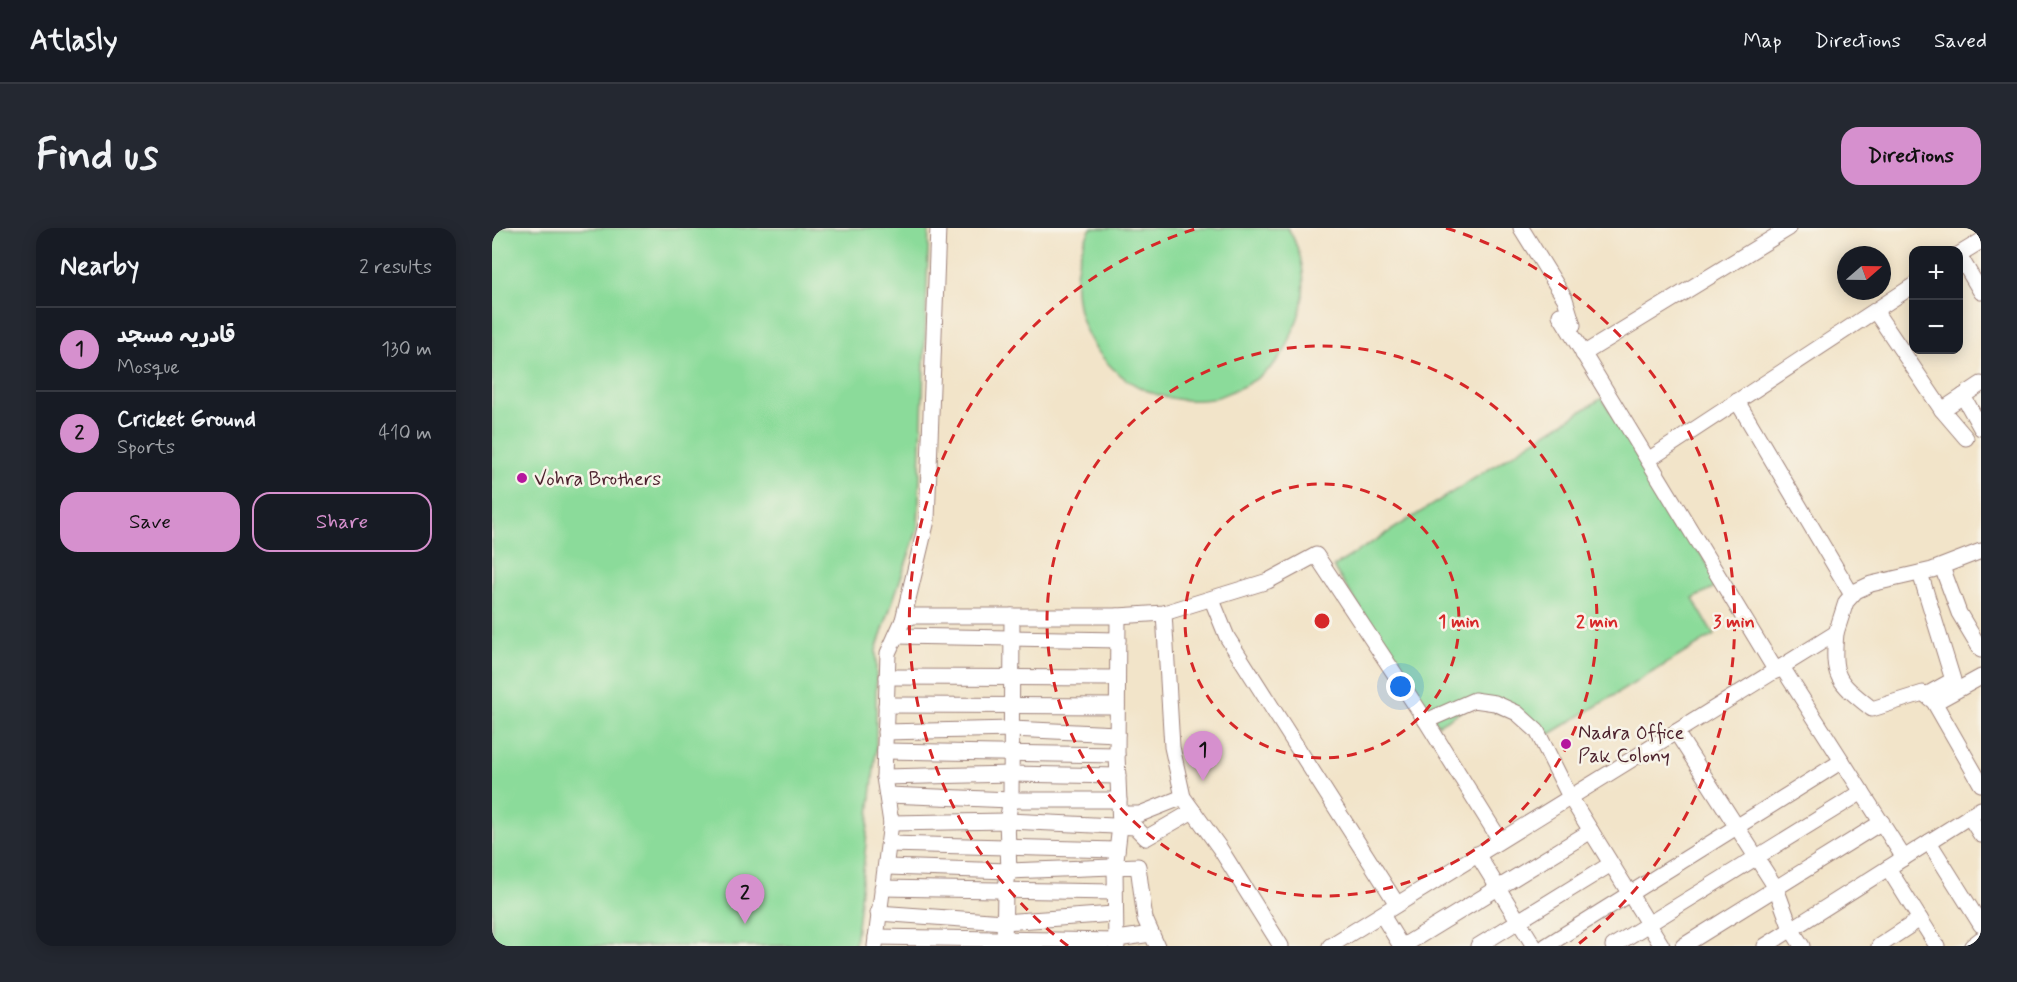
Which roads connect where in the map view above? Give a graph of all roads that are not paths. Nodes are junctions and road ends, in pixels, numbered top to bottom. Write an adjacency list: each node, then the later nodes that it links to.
1 (938, 228): 28 (street)
2 (1521, 228): 11 (street)
3 (1789, 228): 12 (street)
4 (1981, 240): 5 (street)
5 (1963, 252)
6 (1963, 262): 8 (street)
7 (1909, 288): 9 (street)
8 (1981, 292)
9 (1875, 311): 15 (street); 16 (street)
10 (1560, 315): 11 (street)
11 (1571, 334): 12 (street)
12 (1584, 354): 19 (street)
13 (1981, 384): 14 (street)
14 (1963, 396): 16 (street); 17 (street)
15 (1737, 401): 19 (street); 23 (street)
16 (1942, 410): 18 (street)
17 (1981, 429)
18 (1966, 438)
19 (1648, 460): 34 (street)
20 (1979, 556): 21 (street)
21 (1942, 567): 22 (street); 33 (street)
22 (1920, 573): 23 (street); 39 (street)
23 (1852, 595): 29 (street)
24 (1212, 600): 25 (street); 43 (street); 89 (street)
25 (1164, 613): 27 (street); 58 (street)
26 (1012, 616): 27 (street); 28 (street); 31 (street)
27 (1118, 616): 32 (street)
28 (903, 620): 30 (street)
29 (1836, 633): 34 (street); 39 (street)
30 (896, 636): 31 (street); 35 (street)
31 (1011, 637): 32 (street); 36 (street)
32 (1118, 640): 38 (street)
33 (1981, 650)
34 (1779, 669): 46 (street); 51 (street)
35 (887, 677): 36 (street); 40 (street)
36 (1011, 677): 38 (street); 41 (street)
37 (1981, 677): 39 (street)
38 (1117, 678): 42 (street)
39 (1930, 699): 55 (street)
40 (886, 705): 41 (street); 45 (street)
41 (1011, 706): 42 (street); 44 (street)
42 (1117, 706): 47 (street)
43 (1426, 721): 59 (street); 70 (street)
44 (1012, 729): 45 (street); 47 (street); 49 (street)
45 (885, 732): 48 (street)
46 (1676, 732): 59 (street); 67 (street)
47 (1117, 734): 50 (street)
48 (885, 751): 49 (street); 54 (street)
49 (1009, 754): 50 (street); 52 (street)
50 (1117, 755): 53 (street)
51 (1842, 761): 56 (street); 67 (street)
52 (1011, 774): 53 (street); 54 (street); 60 (street)
53 (1118, 776): 63 (street)
54 (884, 777): 57 (street)
55 (1981, 784)
56 (1862, 792): 65 (street); 76 (street)
57 (888, 795): 60 (street); 66 (street)
58 (1183, 797): 61 (street); 63 (street)
59 (1570, 797): 68 (street); 70 (street)
60 (1011, 800): 63 (street); 64 (street)
61 (1193, 811): 63 (street); 104 (street)
62 (1975, 812): 69 (street); 71 (street)
63 (1120, 813): 64 (street); 74 (street)
64 (1007, 821): 66 (street); 73 (street)
65 (1882, 822): 77 (street); 85 (street)
66 (891, 823): 72 (street)
67 (1737, 828): 76 (street); 88 (street)
68 (1591, 831): 78 (street); 84 (street)
69 (1981, 835)
70 (1500, 840): 75 (street)
71 (1929, 842): 77 (street); 97 (street)
72 (889, 844): 73 (street); 79 (street)
73 (1008, 847): 74 (street); 82 (street)
74 (1117, 850): 80 (street)
75 (1477, 855): 84 (street); 89 (street)
76 (1756, 857): 85 (street); 96 (street)
77 (1904, 858): 81 (street)
78 (1611, 864): 88 (street); 94 (street)
79 (887, 867): 82 (street); 83 (street)
80 (1115, 868): 82 (street); 87 (street); 100 (street)
81 (1888, 868): 93 (street); 98 (street)
82 (1009, 871): 86 (street)
83 (882, 888): 86 (street); 90 (street)
84 (1498, 888): 94 (street); 106 (street)
85 (1776, 888): 98 (street); 112 (street)
86 (1005, 891): 87 (street); 95 (street)
87 (1114, 892): 91 (street)
88 (1630, 895): 96 (street); 109 (street)
89 (1397, 904): 92 (street)
90 (878, 913): 95 (street); 101 (street)
91 (1114, 914): 95 (street); 103 (street)
92 (1382, 915): 105 (street); 106 (street)
93 (1920, 919): 115 (street); 116 (street)
94 (1518, 921): 107 (street); 108 (street)
95 (1004, 922): 102 (street)
96 (1648, 924): 110 (street); 111 (street)
97 (1981, 925)
98 (1791, 929): 113 (street); 114 (street)
99 (1981, 939): 117 (street)
100 (1154, 940): 103 (street)
101 (875, 941): 102 (street)
102 (1004, 942): 103 (street)
103 (1116, 943)
104 (1281, 946)
105 (1330, 946)
106 (1402, 946)
107 (1478, 946)
108 (1534, 946)
109 (1546, 946)
110 (1613, 946)
111 (1662, 946)
112 (1683, 946)
113 (1765, 946)
114 (1802, 946)
115 (1879, 946)
116 (1937, 946)
117 (1972, 946)

